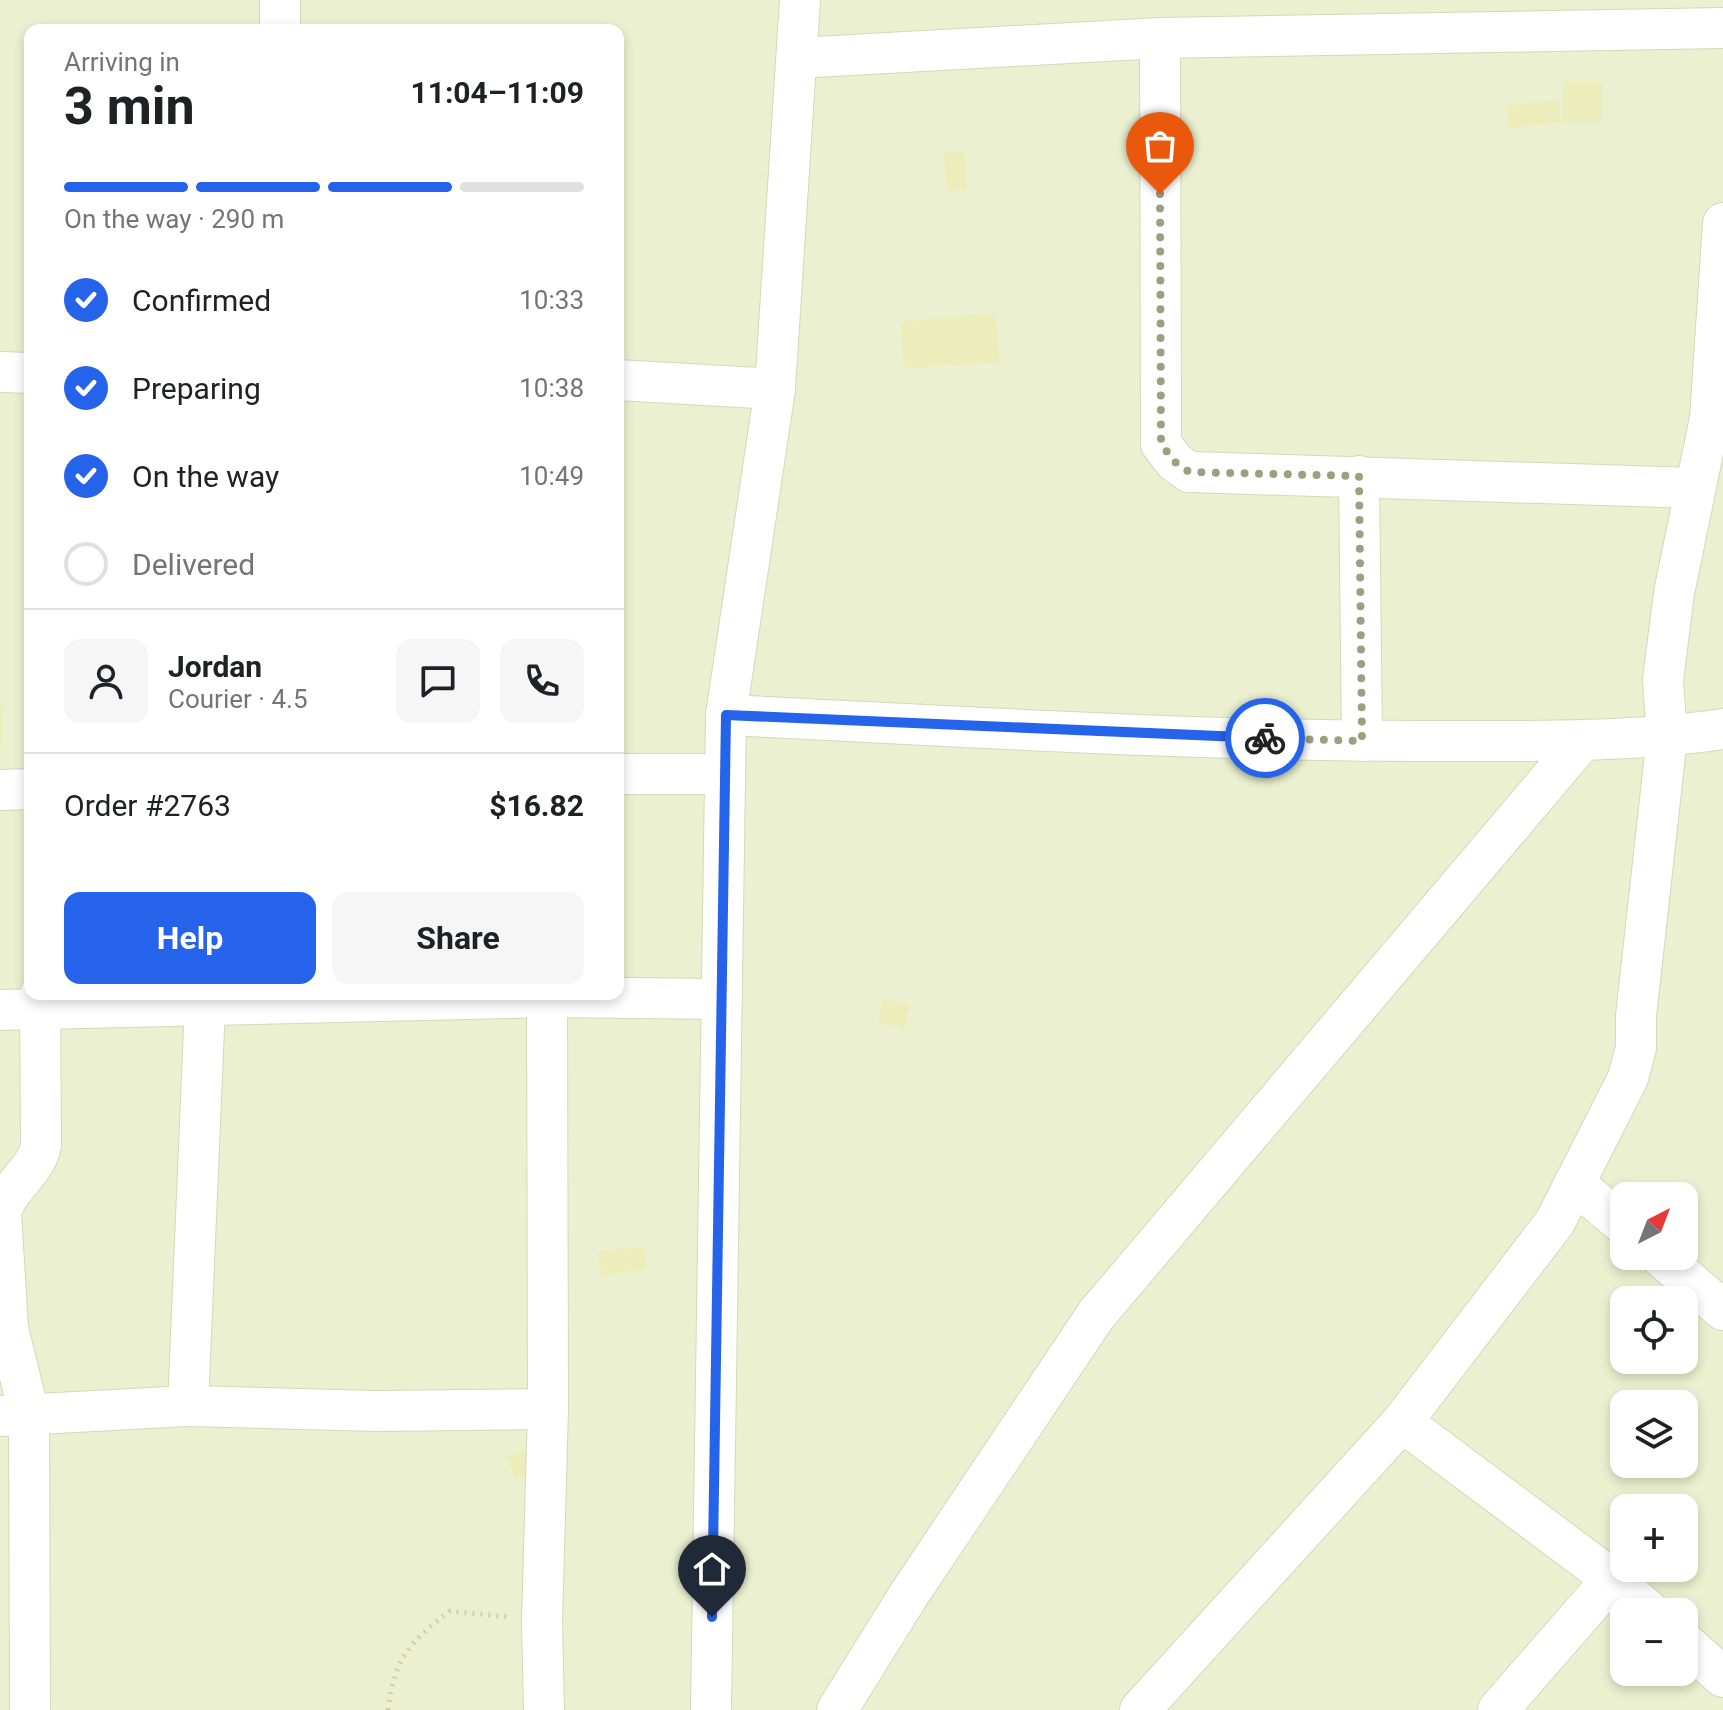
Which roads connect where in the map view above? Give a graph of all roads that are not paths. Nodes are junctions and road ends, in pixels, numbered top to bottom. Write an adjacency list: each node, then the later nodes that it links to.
1 (280, 0): 3 (street)
2 (800, 0): 6 (street)
3 (280, 24)
4 (1723, 28): 5 (street)
5 (1160, 38): 6 (street); 13 (street)
6 (797, 58): 11 (street)
7 (1723, 223): 12 (street)
8 (0, 372): 9 (street)
9 (24, 373)
10 (624, 380): 11 (street)
11 (775, 389): 15 (street)
12 (1717, 412): 14 (street)
13 (1359, 476): 14 (street); 18 (street)
14 (1695, 488): 17 (street)
15 (726, 715): 18 (street); 21 (street)
16 (1723, 729): 17 (street)
17 (1667, 737): 19 (street); 31 (street)
18 (1362, 741): 19 (street)
19 (1582, 741): 48 (street)
20 (624, 774): 21 (street)
21 (725, 774): 25 (street)
22 (24, 789): 23 (street)
23 (0, 790)
24 (624, 997): 25 (street)
25 (722, 999): 47 (street)
26 (376, 1000): 29 (street)
27 (547, 1000): 36 (street)
28 (40, 1002): 29 (street); 30 (street); 37 (street)
29 (205, 1005): 35 (street)
30 (0, 1010)
31 (1574, 1183): 32 (street); 38 (street)
32 (1610, 1213)
33 (1676, 1270): 34 (street)
34 (1723, 1310)
35 (188, 1406): 36 (street); 37 (street)
36 (548, 1409): 46 (street)
37 (14, 1415): 45 (street)
38 (1402, 1422): 39 (street); 49 (street)
39 (1610, 1578)
40 (1610, 1581): 50 (street)
41 (1615, 1582): 42 (street)
42 (1634, 1598)
43 (1698, 1655): 44 (street)
44 (1723, 1677)
45 (30, 1710)
46 (544, 1710)
47 (711, 1710)
48 (837, 1710)
49 (1140, 1710)
50 (1498, 1710)

